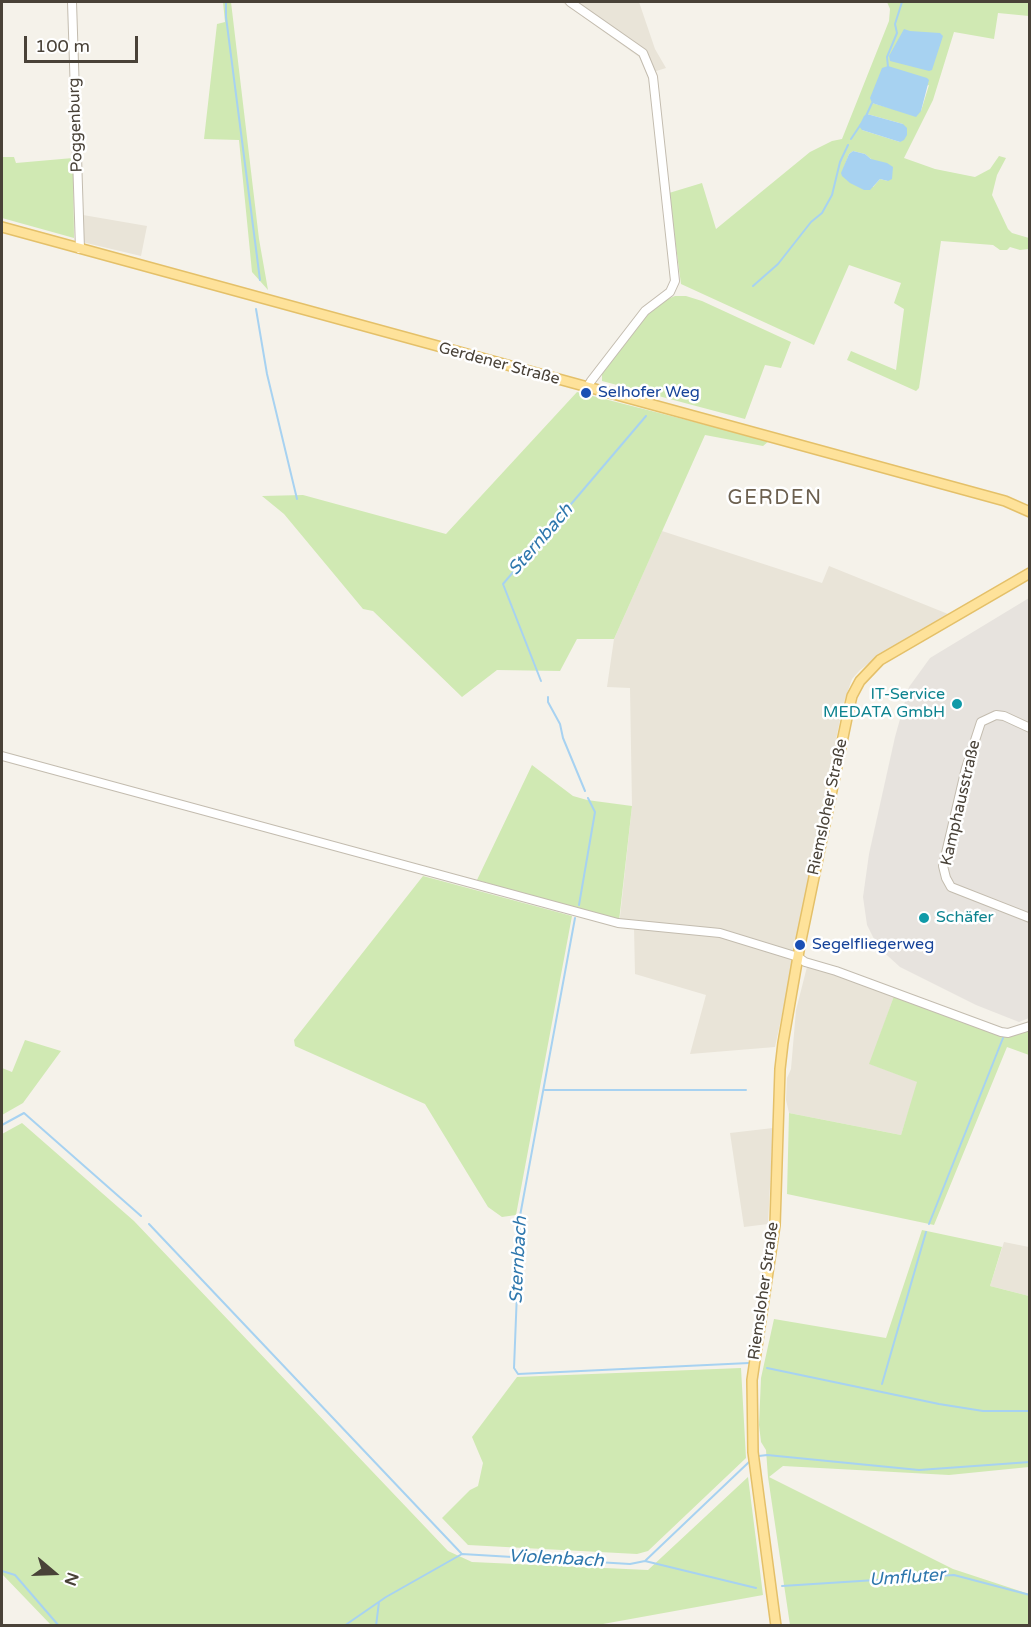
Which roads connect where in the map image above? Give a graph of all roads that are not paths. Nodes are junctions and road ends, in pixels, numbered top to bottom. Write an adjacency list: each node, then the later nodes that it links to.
1 (72, 2): 4 (street, Poggenburg)
2 (570, 2): 5 (street)
3 (2, 227): 4 (main road, Gerdener Straße)
4 (80, 249): 5 (main road, Gerdener Straße)
5 (587, 388): 6 (main road, Gerdener Straße)
6 (1029, 512)
7 (1029, 573): 11 (main road, Riemsloher Straße)
8 (1029, 728): 10 (street, Kamphausstraße)
9 (2, 756): 11 (street)
10 (1029, 918)
11 (798, 957): 12 (street); 13 (main road, Riemsloher Straße)
12 (1029, 1026)
13 (776, 1626)

